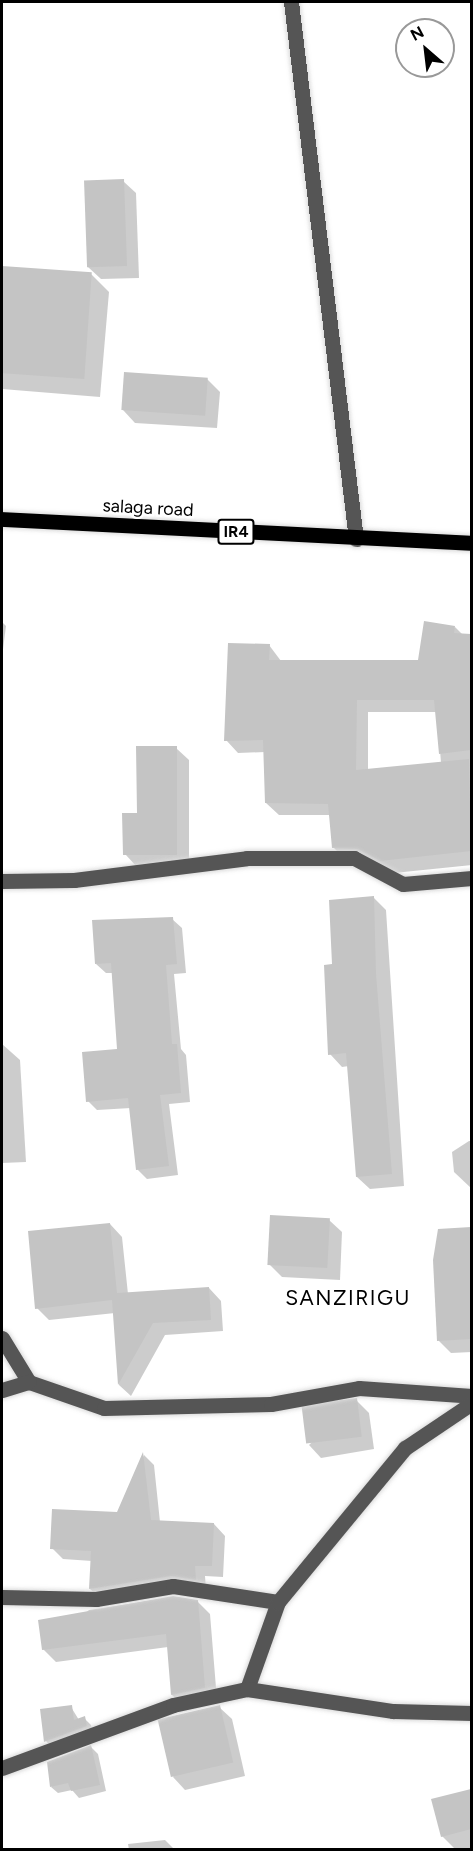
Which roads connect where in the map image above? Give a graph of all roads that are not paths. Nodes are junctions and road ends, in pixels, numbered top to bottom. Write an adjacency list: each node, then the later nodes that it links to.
1 (291, 2): 3 (street)
2 (2, 519): 3 (main road, salaga road / IR4)
3 (356, 539): 4 (main road, salaga road / IR4)
4 (471, 543)
5 (471, 878): 6 (street)
6 (2, 881)
7 (2, 1338): 8 (street)
8 (28, 1382): 9 (street); 10 (street)
9 (2, 1390)
10 (471, 1396)
11 (471, 1403): 13 (street)
12 (2, 1597): 13 (street)
13 (278, 1602): 14 (street)
14 (247, 1689): 15 (street); 16 (street)
15 (471, 1713)
16 (2, 1768)

